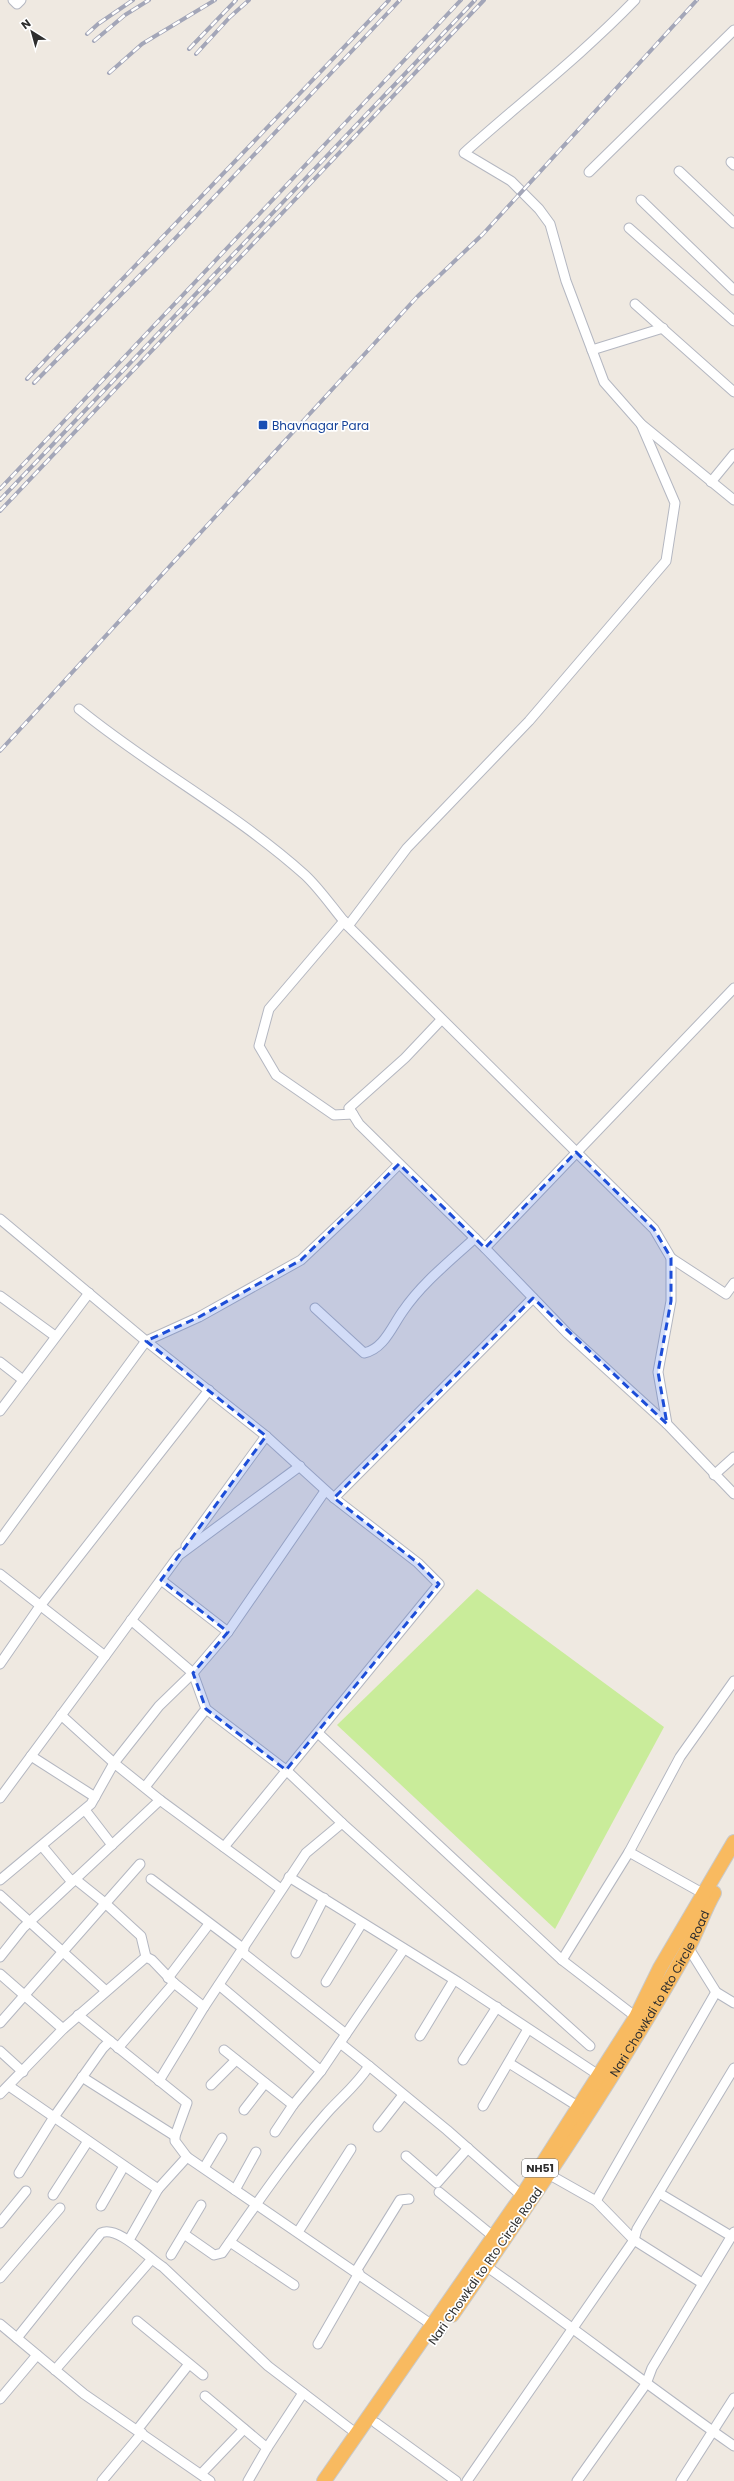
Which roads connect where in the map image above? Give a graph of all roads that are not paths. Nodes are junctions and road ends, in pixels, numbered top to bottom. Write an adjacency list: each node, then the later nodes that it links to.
1 (13, 0): 2 (street)
2 (21, 0)
3 (635, 0): 14 (street)
4 (734, 30): 6 (street)
5 (678, 171): 8 (street)
6 (589, 172)
7 (641, 200): 10 (street)
8 (734, 223)
9 (629, 228): 12 (street)
10 (734, 290)
11 (635, 304): 13 (street)
12 (734, 321)
13 (663, 328): 14 (street); 15 (street)
14 (592, 350): 17 (street)
15 (731, 389): 16 (street)
16 (734, 398)
17 (641, 424): 19 (street); 22 (street)
18 (734, 454): 19 (street)
19 (711, 482): 20 (street)
20 (734, 500)
21 (79, 709): 22 (street)
22 (346, 924): 24 (street); 25 (street)
23 (734, 988): 26 (street)
24 (441, 1020): 25 (street); 26 (street)
25 (353, 1114): 27 (street)
26 (576, 1152): 30 (street); 31 (street)
27 (399, 1164): 29 (street); 38 (street)
28 (0, 1219): 33 (street)
29 (475, 1238): 30 (street); 36 (street)
30 (485, 1248): 35 (street)
31 (671, 1258): 32 (street); 43 (street)
32 (734, 1283)
33 (89, 1293): 37 (street); 38 (street)
34 (0, 1296): 37 (street)
35 (533, 1298): 43 (street); 50 (street)
36 (315, 1308)
37 (55, 1336): 40 (street)
38 (146, 1341): 41 (street); 51 (street)
39 (0, 1362): 40 (street)
40 (23, 1380): 42 (street)
41 (209, 1390): 44 (street); 55 (street)
42 (0, 1411)
43 (667, 1424): 47 (street)
44 (266, 1436): 46 (street); 52 (street)
45 (734, 1457): 47 (street)
46 (300, 1466): 48 (street); 52 (street)
47 (714, 1475): 49 (street)
48 (325, 1490): 50 (street); 57 (street)
49 (734, 1494)
50 (334, 1498): 64 (street)
51 (0, 1540)
52 (179, 1555): 54 (street)
53 (0, 1574): 55 (street)
54 (161, 1580): 56 (street); 57 (street)
55 (40, 1606): 58 (street); 59 (street)
56 (131, 1620): 58 (street); 60 (street)
57 (228, 1632): 60 (street)
58 (105, 1656): 63 (street)
59 (0, 1664)
60 (193, 1672): 62 (street); 66 (street)
61 (734, 1681): 78 (street)
62 (206, 1709): 67 (street); 68 (street)
63 (61, 1715): 65 (street); 66 (street)
64 (318, 1734): 67 (street); 100 (street)
65 (31, 1756): 69 (street); 70 (street)
66 (114, 1763): 68 (street); 69 (street)
67 (286, 1770): 73 (street); 77 (street)
68 (144, 1787): 71 (street)
69 (95, 1797): 72 (street)
70 (0, 1798)
71 (160, 1800): 75 (street); 77 (street)
72 (85, 1810): 75 (street); 76 (street)
73 (342, 1823): 81 (street); 121 (street)
74 (734, 1842): 86 (highway, NH51)
75 (112, 1845): 84 (street)
76 (42, 1846): 83 (street); 84 (street)
77 (224, 1847): 85 (street)
78 (629, 1852): 86 (street); 100 (street)
79 (734, 1860): 93 (highway, Nari Chowkdi to Rto Circle Road / NH51)
80 (140, 1864): 89 (street)
81 (289, 1877): 85 (street); 88 (street)
82 (151, 1879): 92 (street)
83 (0, 1880)
84 (73, 1880): 89 (street); 90 (street)
85 (281, 1889): 95 (street)
86 (704, 1894): 113 (highway, NH51)
87 (0, 1895): 90 (street)
88 (324, 1898): 91 (street); 97 (street)
89 (105, 1903): 96 (street); 99 (street)
90 (30, 1921): 96 (street); 98 (street)
91 (362, 1923): 94 (street); 104 (street)
92 (209, 1924): 95 (street); 102 (street)
93 (688, 1947): 107 (street); 133 (highway, Nari Chowkdi to Rto Circle Road / NH51)
94 (404, 1949): 103 (street); 117 (street)
95 (243, 1950): 105 (street); 117 (street)
96 (63, 1951): 106 (street); 108 (street)
97 (296, 1952)
98 (0, 1956)
99 (146, 1957): 102 (street); 106 (street)
100 (562, 1960): 113 (street)
101 (0, 1974): 108 (street)
102 (171, 1980): 110 (street); 122 (street)
103 (454, 1980): 111 (street); 118 (street)
104 (326, 1982)
105 (219, 1985): 110 (street); 130 (street)
106 (105, 1990): 112 (street)
107 (716, 1992): 109 (street); 167 (street)
108 (23, 1995): 114 (street); 115 (street)
109 (734, 2003)
110 (204, 2007): 134 (street)
111 (497, 2007): 116 (street); 126 (street)
112 (78, 2015): 115 (street); 119 (street)
113 (636, 2017): 133 (highway, NH51)
114 (0, 2023)
115 (63, 2029): 131 (street)
116 (528, 2029): 127 (street); 133 (street)
117 (346, 2034): 120 (street)
118 (420, 2036)
119 (110, 2041): 122 (street); 132 (street)
120 (340, 2043): 128 (street); 130 (street)
121 (590, 2046)
122 (118, 2048): 134 (street)
123 (224, 2050): 125 (street)
124 (0, 2051): 131 (street)
125 (236, 2060): 135 (street); 136 (street)
126 (463, 2060)
127 (509, 2063): 141 (street); 142 (street)
128 (369, 2066): 139 (street); 168 (street)
129 (734, 2068): 163 (street)
130 (321, 2071): 140 (street)
131 (23, 2072): 137 (street)
132 (82, 2077): 144 (street); 147 (street)
133 (604, 2078): 142 (highway, NH51); 158 (highway, Nari Chowkdi to Rto Circle Road / NH51)
134 (159, 2081): 147 (street)
135 (265, 2083): 140 (street); 143 (street)
136 (211, 2085)
137 (9, 2086): 138 (street); 144 (street)
138 (0, 2094)
139 (403, 2095): 145 (street); 151 (street)
140 (293, 2106): 146 (street)
141 (483, 2106)
142 (579, 2107): 165 (highway, NH51)
143 (244, 2110)
144 (54, 2117): 149 (street); 157 (street)
145 (378, 2127)
146 (275, 2132)
147 (175, 2136): 154 (street)
148 (222, 2138): 156 (street)
149 (88, 2141): 155 (street); 164 (street)
150 (351, 2148): 173 (street)
151 (468, 2148): 153 (street); 165 (street)
152 (256, 2152): 160 (street)
153 (406, 2156)
154 (187, 2157): 156 (street); 159 (street)
155 (124, 2166): 159 (street); 169 (street)
156 (204, 2168): 160 (street)
157 (19, 2173)
158 (550, 2175): 167 (street); 182 (highway, Nari Chowkdi to Rto Circle Road / NH51)
159 (158, 2189): 177 (street)
160 (235, 2190): 168 (street)
161 (26, 2192): 172 (street)
162 (439, 2192): 176 (street)
163 (659, 2193): 175 (street); 178 (street)
164 (53, 2195)
165 (522, 2196): 176 (highway, NH51)
166 (409, 2199): 183 (street)
167 (596, 2201): 178 (street)
168 (256, 2204): 173 (street); 179 (street)
169 (101, 2206)
170 (201, 2206): 174 (street)
171 (60, 2208): 184 (street)
172 (0, 2223)
173 (298, 2232): 183 (street)
174 (184, 2234): 179 (street); 180 (street)
175 (733, 2234): 185 (street)
176 (494, 2237): 182 (highway, NH51)
177 (128, 2240): 181 (street); 191 (street)
178 (634, 2240): 185 (street); 190 (street)
179 (230, 2242): 186 (street)
180 (171, 2255)
181 (151, 2260): 195 (street); 198 (street)
182 (482, 2263): 189 (highway, Nari Chowkdi to Rto Circle Road / NH51); 190 (street)
183 (357, 2272): 189 (street); 192 (street)
184 (0, 2278)
185 (702, 2283): 197 (street)
186 (294, 2285)
187 (137, 2321): 194 (street)
188 (0, 2324): 191 (street)
189 (437, 2328): 202 (highway, Nari Chowkdi to Rto Circle Road / NH51); 206 (highway, NH51)
190 (571, 2328): 197 (street); 216 (street)
191 (17, 2338): 193 (street)
192 (318, 2344)
193 (37, 2355): 195 (street); 201 (street)
194 (189, 2364): 196 (street); 204 (street)
195 (55, 2370): 204 (street)
196 (203, 2376)
197 (646, 2384): 205 (street); 217 (street)
198 (304, 2393): 206 (street); 208 (street)
199 (205, 2396): 203 (street)
200 (734, 2398): 205 (street)
201 (0, 2399)
202 (376, 2422): 214 (highway, Nari Chowkdi to Rto Circle Road / NH51); 215 (street)
203 (244, 2429): 208 (street); 209 (street)
204 (140, 2431): 209 (street); 210 (street)
205 (714, 2432): 207 (street); 218 (street)
206 (357, 2434): 213 (highway, NH51)
207 (734, 2446)
208 (266, 2448): 212 (street)
209 (201, 2474): 211 (street)
210 (102, 2481)
211 (210, 2481)
212 (248, 2481)
213 (324, 2481)
214 (336, 2481)
215 (456, 2481)
216 (466, 2481)
217 (576, 2481)
218 (681, 2481)

